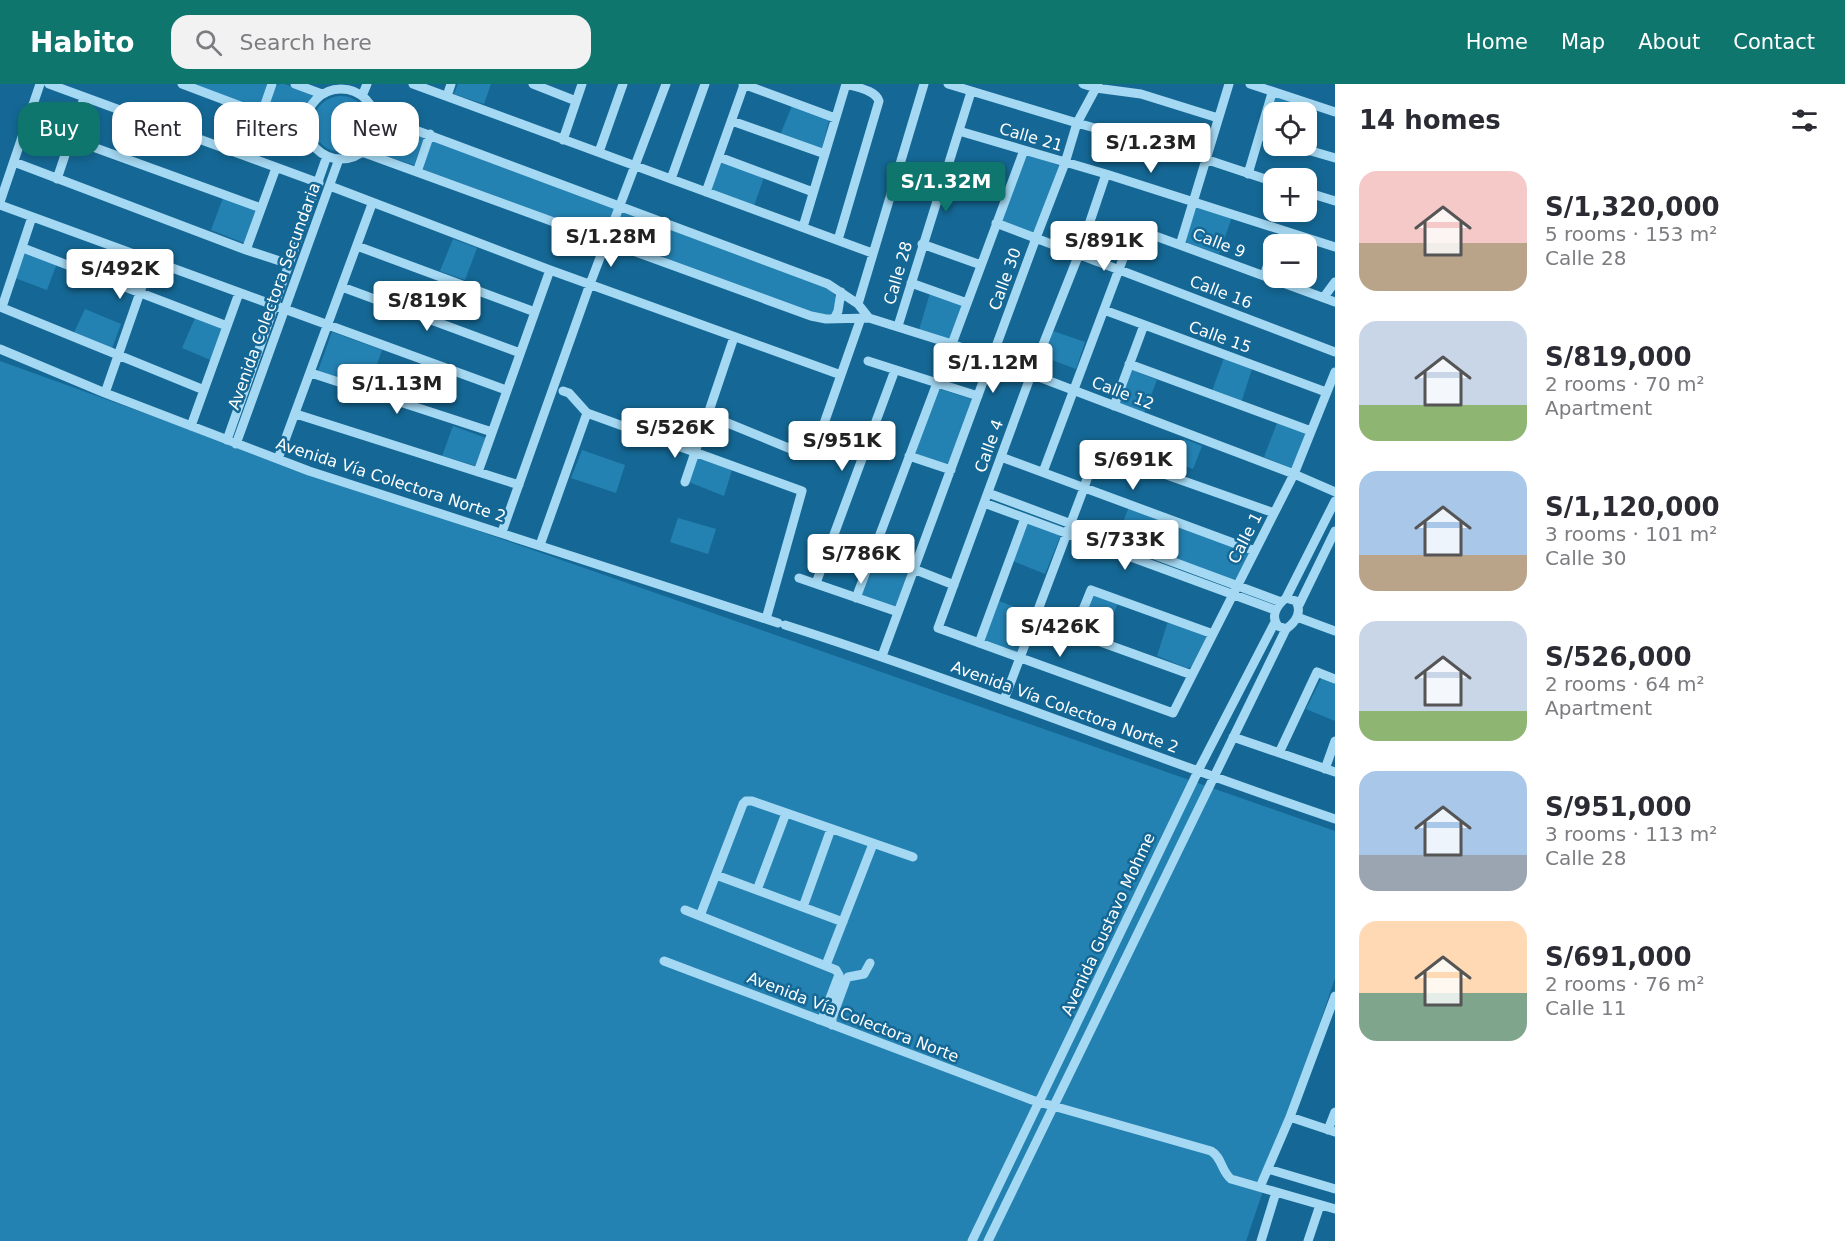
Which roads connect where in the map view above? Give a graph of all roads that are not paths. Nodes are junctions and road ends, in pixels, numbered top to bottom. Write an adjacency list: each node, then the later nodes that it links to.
1 (40, 84): 62 (street)
2 (49, 84): 30 (street)
3 (182, 84): 33 (street)
4 (272, 84): 34 (street)
5 (295, 84): 26 (street)
6 (367, 84): 28 (street)
7 (413, 84): 29 (street)
8 (452, 84): 29 (street)
9 (533, 84): 31 (street)
10 (582, 84): 31 (street)
11 (623, 84): 51 (street)
12 (666, 84): 64 (street)
13 (705, 84): 69 (street)
14 (743, 84): 38 (street); 40 (street)
15 (847, 84): 38 (street); 89 (street)
16 (924, 84): 97 (street)
17 (948, 84): 24 (street)
18 (1083, 84): 22 (street)
19 (1145, 84): 27 (street)
20 (1229, 84): 39 (street)
21 (1250, 84): 25 (street)
22 (1097, 86): 27 (street); 41 (street, Calle 30)
23 (352, 87): 26 (street); 28 (street)
24 (971, 92): 41 (street); 43 (street, Calle 28)
25 (1272, 93): 37 (street); 45 (street)
26 (322, 94): 35 (street)
27 (1141, 94): 39 (street)
28 (362, 96): 36 (street)
29 (447, 96): 47 (street)
30 (84, 98): 32 (street); 65 (street)
31 (576, 100): 47 (street)
32 (83, 102)
33 (232, 102)
34 (266, 102)
35 (315, 102)
36 (368, 102)
37 (1335, 112)
38 (835, 118): 53 (street)
39 (1218, 118): 61 (street)
40 (732, 121): 53 (street); 58 (street)
41 (1077, 123): 61 (street); 63 (street, Calle 30)
42 (419, 130): 44 (street)
43 (959, 131): 50 (street, Calle 21); 91 (street, Calle 28)
44 (430, 134): 66 (street); 81 (street)
45 (1260, 135): 46 (street); 68 (street)
46 (1263, 136)
47 (563, 140): 51 (street)
48 (100, 150): 82 (street)
49 (319, 150): 55 (street)
50 (1024, 150): 63 (street, Calle 21); 84 (street)
51 (598, 152): 64 (street)
52 (1317, 153): 59 (street)
53 (825, 154): 75 (street)
54 (64, 156): 70 (street)
55 (327, 156): 60 (street); 72 (street, Avenida Colectora Secundaria)
56 (355, 156): 60 (street)
57 (373, 156): 66 (street, Calle 12)
58 (719, 157): 74 (street); 75 (street)
59 (1335, 158)
60 (339, 159): 73 (street, Avenida Colectora Secundaria)
61 (1206, 159): 68 (street); 78 (street)
62 (14, 162): 70 (street); 79 (street)
63 (1065, 163): 67 (street, Calle 21); 88 (street, Calle 30)
64 (636, 166): 69 (street); 81 (street)
65 (276, 168): 72 (street); 82 (street)
66 (417, 172): 90 (street, Calle 12)
67 (1106, 174): 78 (street, Calle 21); 98 (street, Calle 4)
68 (1248, 174): 71 (street)
69 (671, 178): 74 (street)
70 (57, 179): 96 (street)
71 (1263, 179)
72 (319, 183): 100 (street, Avenida Colectora Secundaria)
73 (330, 186): 80 (street); 119 (street, Avenida Colectora Secundaria)
74 (706, 192): 85 (street)
75 (813, 192): 85 (street)
76 (1317, 195): 77 (street)
77 (1335, 201)
78 (1195, 202): 86 (street, Calle 21); 92 (street)
79 (0, 204): 83 (street)
80 (372, 204): 93 (street); 102 (street)
81 (620, 207): 90 (street); 110 (street)
82 (261, 208): 96 (street)
83 (32, 217): 95 (street); 99 (street)
84 (996, 223): 88 (street, Calle 16); 101 (street)
85 (803, 228): 89 (street)
86 (1279, 229): 87 (street); 94 (street, Calle 21)
87 (1277, 234)
88 (1036, 238): 98 (street, Calle 16); 134 (street, Calle 30)
89 (838, 240): 97 (street)
90 (606, 243): 106 (street); 123 (street, Calle 12)
91 (922, 244): 101 (street); 107 (street, Calle 28)
92 (1180, 245): 103 (street, Calle 9); 104 (street, Calle 9)
93 (357, 246): 108 (street); 121 (street)
94 (1335, 247)
95 (23, 248): 111 (street); 118 (street)
96 (246, 250): 100 (street)
97 (872, 253): 117 (street)
98 (1079, 254): 103 (street, Calle 16); 141 (street, Calle 4)
99 (151, 261): 111 (street); 112 (street)
100 (289, 264): 116 (street, Avenida Colectora Secundaria)
101 (981, 265): 115 (street)
102 (550, 270): 106 (street); 121 (street)
103 (1120, 270): 120 (street, Calle 9); 131 (street, Calle 16)
104 (1263, 276)
105 (1335, 282): 113 (street)
106 (590, 284): 128 (street); 167 (street)
107 (911, 284): 115 (street); 127 (street, Calle 28)
108 (342, 287): 124 (street); 132 (street)
109 (1298, 288): 113 (street, Calle 9)
110 (841, 292): 117 (street); 123 (street)
111 (141, 293): 126 (street); 133 (street)
112 (239, 293): 116 (street); 126 (street)
113 (1324, 297): 114 (street, Calle 9)
114 (1335, 302)
115 (967, 303): 129 (street)
116 (275, 304): 119 (street); 157 (street, Avenida Colectora Secundaria)
117 (858, 304): 122 (street)
118 (1, 307): 133 (street)
119 (285, 308): 124 (street); 157 (street, Avenida Colectora Secundaria)
120 (1104, 310): 125 (street, Calle 15); 146 (street, Calle 9)
121 (535, 312): 132 (street)
122 (865, 318): 123 (street, Calle 12); 127 (street, Calle 12); 140 (street)
123 (834, 319)
124 (329, 325): 139 (street); 144 (street)
125 (1144, 325): 136 (street); 147 (street, Calle 15)
126 (227, 326): 143 (street)
127 (898, 326): 129 (street, Calle 12)
128 (734, 337): 140 (street); 153 (street)
129 (952, 344): 134 (street, Calle 12)
130 (0, 350): 148 (street, Avenida Vía Colectora Norte 2)
131 (1335, 352)
132 (520, 353): 144 (street)
133 (119, 356): 143 (street); 148 (street)
134 (992, 359): 141 (street, Calle 12); 149 (street, Calle 30)
135 (868, 361): 137 (street)
136 (1129, 364): 150 (street); 155 (street)
137 (895, 370): 142 (street); 184 (street)
138 (1335, 372): 147 (street, Calle 1)
139 (311, 373): 152 (street); 156 (street)
140 (840, 375): 153 (street)
141 (1031, 375): 146 (street, Calle 12); 160 (street, Calle 4)
142 (937, 383): 149 (street); 159 (street)
143 (204, 390): 154 (street)
144 (506, 390): 156 (street)
145 (563, 391): 151 (street)
146 (1073, 391): 150 (street, Calle 12); 164 (street, Calle 9)
147 (1326, 392): 155 (street, Calle 1)
148 (105, 393): 154 (street, Avenida Vía Colectora Norte 2)
149 (978, 396): 162 (street, Calle 30)
150 (1114, 406): 165 (street, Calle 12)
151 (587, 413): 158 (street); 179 (street)
152 (296, 414): 161 (street); 163 (street)
153 (708, 415): 158 (street)
154 (191, 426): 157 (street, Avenida Vía Colectora Norte 2)
155 (1311, 431): 165 (street, Calle 1)
156 (492, 432): 163 (street)
157 (232, 442): 161 (street, Avenida Vía Colectora Norte 2)
158 (696, 452): 166 (street); 193 (street)
159 (909, 456): 162 (street); 181 (street)
160 (1001, 457): 164 (street); 170 (street, Calle 4)
161 (278, 459): 177 (street, Avenida Vía Colectora Norte 2)
162 (951, 470): 182 (street, Calle 30)
163 (478, 472): 167 (street)
164 (1043, 472): 168 (street)
165 (1294, 474): 169 (street, Calle 12); 173 (street, Calle 1)
166 (685, 482)
167 (519, 485): 177 (street)
168 (1084, 488): 173 (street); 175 (street); 180 (street)
169 (1335, 492)
170 (988, 493): 172 (street, Calle 4); 175 (street)
171 (1335, 501): 189 (street)
172 (984, 503): 174 (street); 185 (street, Calle 4)
173 (1274, 513): 180 (street, Calle 1)
174 (1024, 518): 178 (street); 200 (street)
175 (1070, 524): 178 (street); 186 (street)
176 (1335, 531): 190 (street)
177 (502, 532): 179 (street, Avenida Vía Colectora Norte 2)
178 (1066, 535): 187 (street); 194 (street)
179 (540, 545): 193 (street, Avenida Vía Colectora Norte 2)
180 (1255, 551): 186 (street, Calle 1)
181 (873, 553): 182 (street); 188 (street)
182 (913, 569): 185 (street); 191 (street, Calle 30)
183 (799, 578): 184 (street)
184 (816, 583): 188 (street)
185 (954, 585): 200 (street, Calle 4)
186 (1238, 586): 187 (street, Calle 1); 189 (street)
187 (1233, 595): 189 (street); 199 (street, Calle 1)
188 (856, 598): 191 (street)
189 (1281, 604): 190 (street); 195 (street)
190 (1299, 605): 192 (street)
191 (898, 612): 201 (street, Calle 30)
192 (1297, 616): 196 (street, Avenida Gustavo Mohme); 198 (street)
193 (766, 618): 201 (street, Avenida Vía Colectora Norte 2)
194 (1034, 618): 197 (street); 202 (street)
195 (1275, 622): 196 (street); 210 (street, Avenida Gustavo Mohme)
196 (1286, 629): 206 (street, Avenida Gustavo Mohme)
197 (1074, 632): 199 (street); 203 (street)
198 (1335, 632)
199 (1213, 634): 203 (street, Calle 1)
200 (979, 643): 202 (street)
201 (882, 656): 205 (street, Avenida Vía Colectora Norte 2)
202 (1019, 658): 203 (street, Calle 1); 205 (street)
203 (1192, 675)
204 (1335, 679): 208 (street)
205 (1005, 700): 210 (street, Avenida Vía Colectora Norte 2)
206 (1233, 737): 208 (street); 212 (street, Avenida Gustavo Mohme)
207 (1335, 741): 209 (street)
208 (1279, 753): 209 (street)
209 (1325, 769): 211 (street)
210 (1197, 772): 212 (street, Avenida Vía Colectora Norte 2); 230 (street, Avenida Gustavo Mohme)
211 (1335, 772)
212 (1213, 778): 214 (street, Avenida Vía Colectora Norte 2); 231 (street, Avenida Gustavo Mohme)
213 (786, 813): 215 (street); 218 (street); 219 (street)
214 (1335, 819)
215 (831, 829): 216 (street); 220 (street)
216 (873, 844): 217 (street); 223 (street)
217 (913, 857)
218 (716, 875): 219 (street); 222 (street)
219 (757, 890): 220 (street)
220 (803, 907): 223 (street)
221 (685, 910): 222 (street)
222 (700, 916): 226 (street)
223 (843, 922): 226 (street)
224 (664, 961): 228 (street, Avenida Vía Colectora Norte)
225 (870, 963): 229 (street)
226 (826, 965): 228 (street)
227 (1335, 996): 233 (street)
228 (819, 1020): 229 (street, Avenida Vía Colectora Norte)
229 (832, 1025): 230 (street, Avenida Vía Colectora Norte)
230 (1036, 1101): 231 (street, Avenida Vía Colectora Norte); 241 (street, Avenida Gustavo Mohme)
231 (1053, 1106): 236 (street); 242 (street, Avenida Gustavo Mohme)
232 (1335, 1112): 234 (street)
233 (1290, 1117): 234 (street); 235 (street)
234 (1332, 1131)
235 (1268, 1169): 236 (street); 237 (street)
236 (1260, 1187): 238 (street)
237 (1335, 1189)
238 (1276, 1192): 239 (street); 243 (street)
239 (1320, 1205): 240 (street); 244 (street)
240 (1335, 1209)
241 (972, 1241)
242 (988, 1241)
243 (1261, 1241)
244 (1308, 1241)

